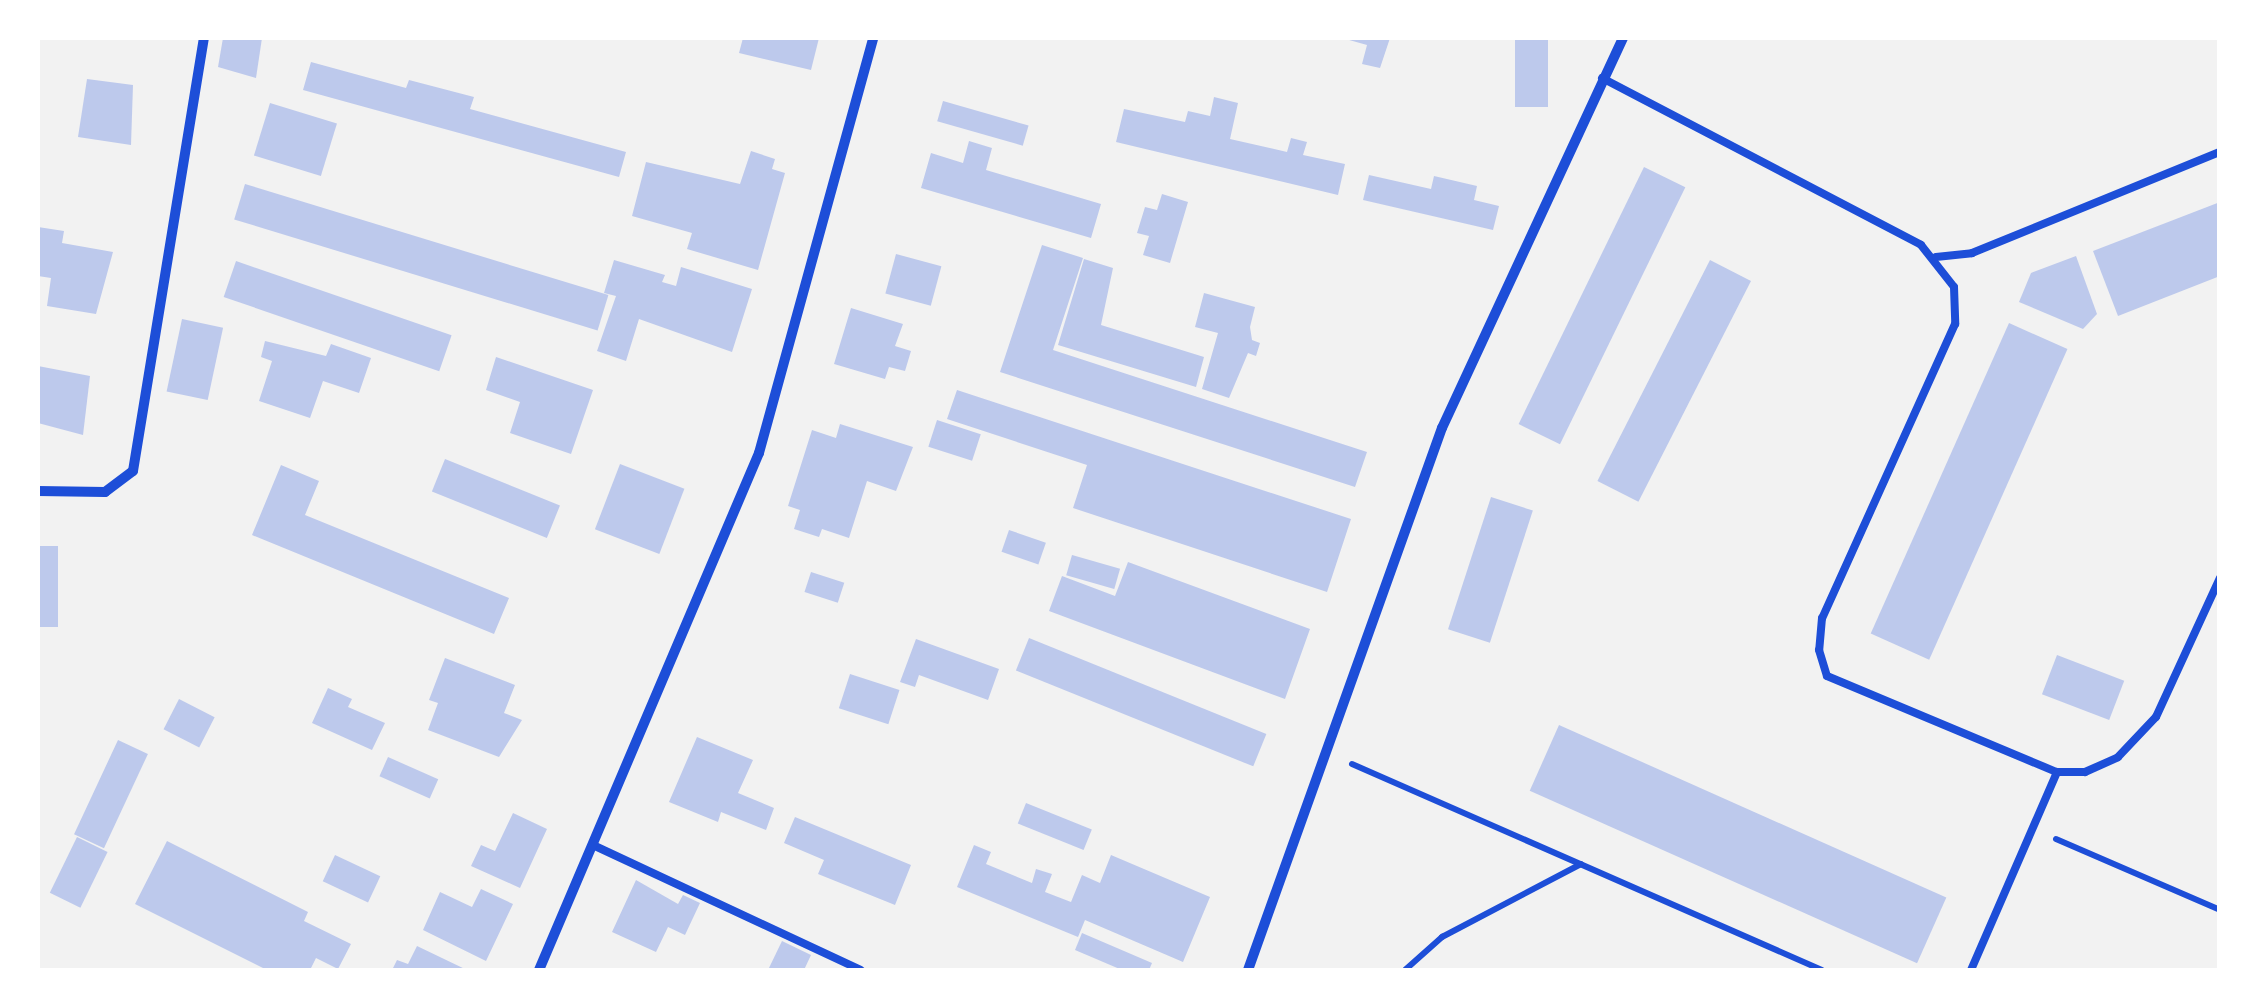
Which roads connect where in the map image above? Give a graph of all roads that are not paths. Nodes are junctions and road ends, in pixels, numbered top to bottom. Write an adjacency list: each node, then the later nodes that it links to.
1 (204, 38): 7 (street)
2 (873, 38): 10 (street)
3 (1623, 38): 4 (street)
4 (1602, 78): 6 (lane); 13 (street)
5 (2220, 152): 6 (lane)
6 (1936, 257): 9 (lane)
7 (38, 491)
8 (2220, 578): 9 (lane)
9 (2057, 772): 14 (lane)
10 (595, 846): 11 (street); 12 (lane)
11 (539, 970)
12 (861, 970)
13 (1248, 970)
14 (1971, 970)

